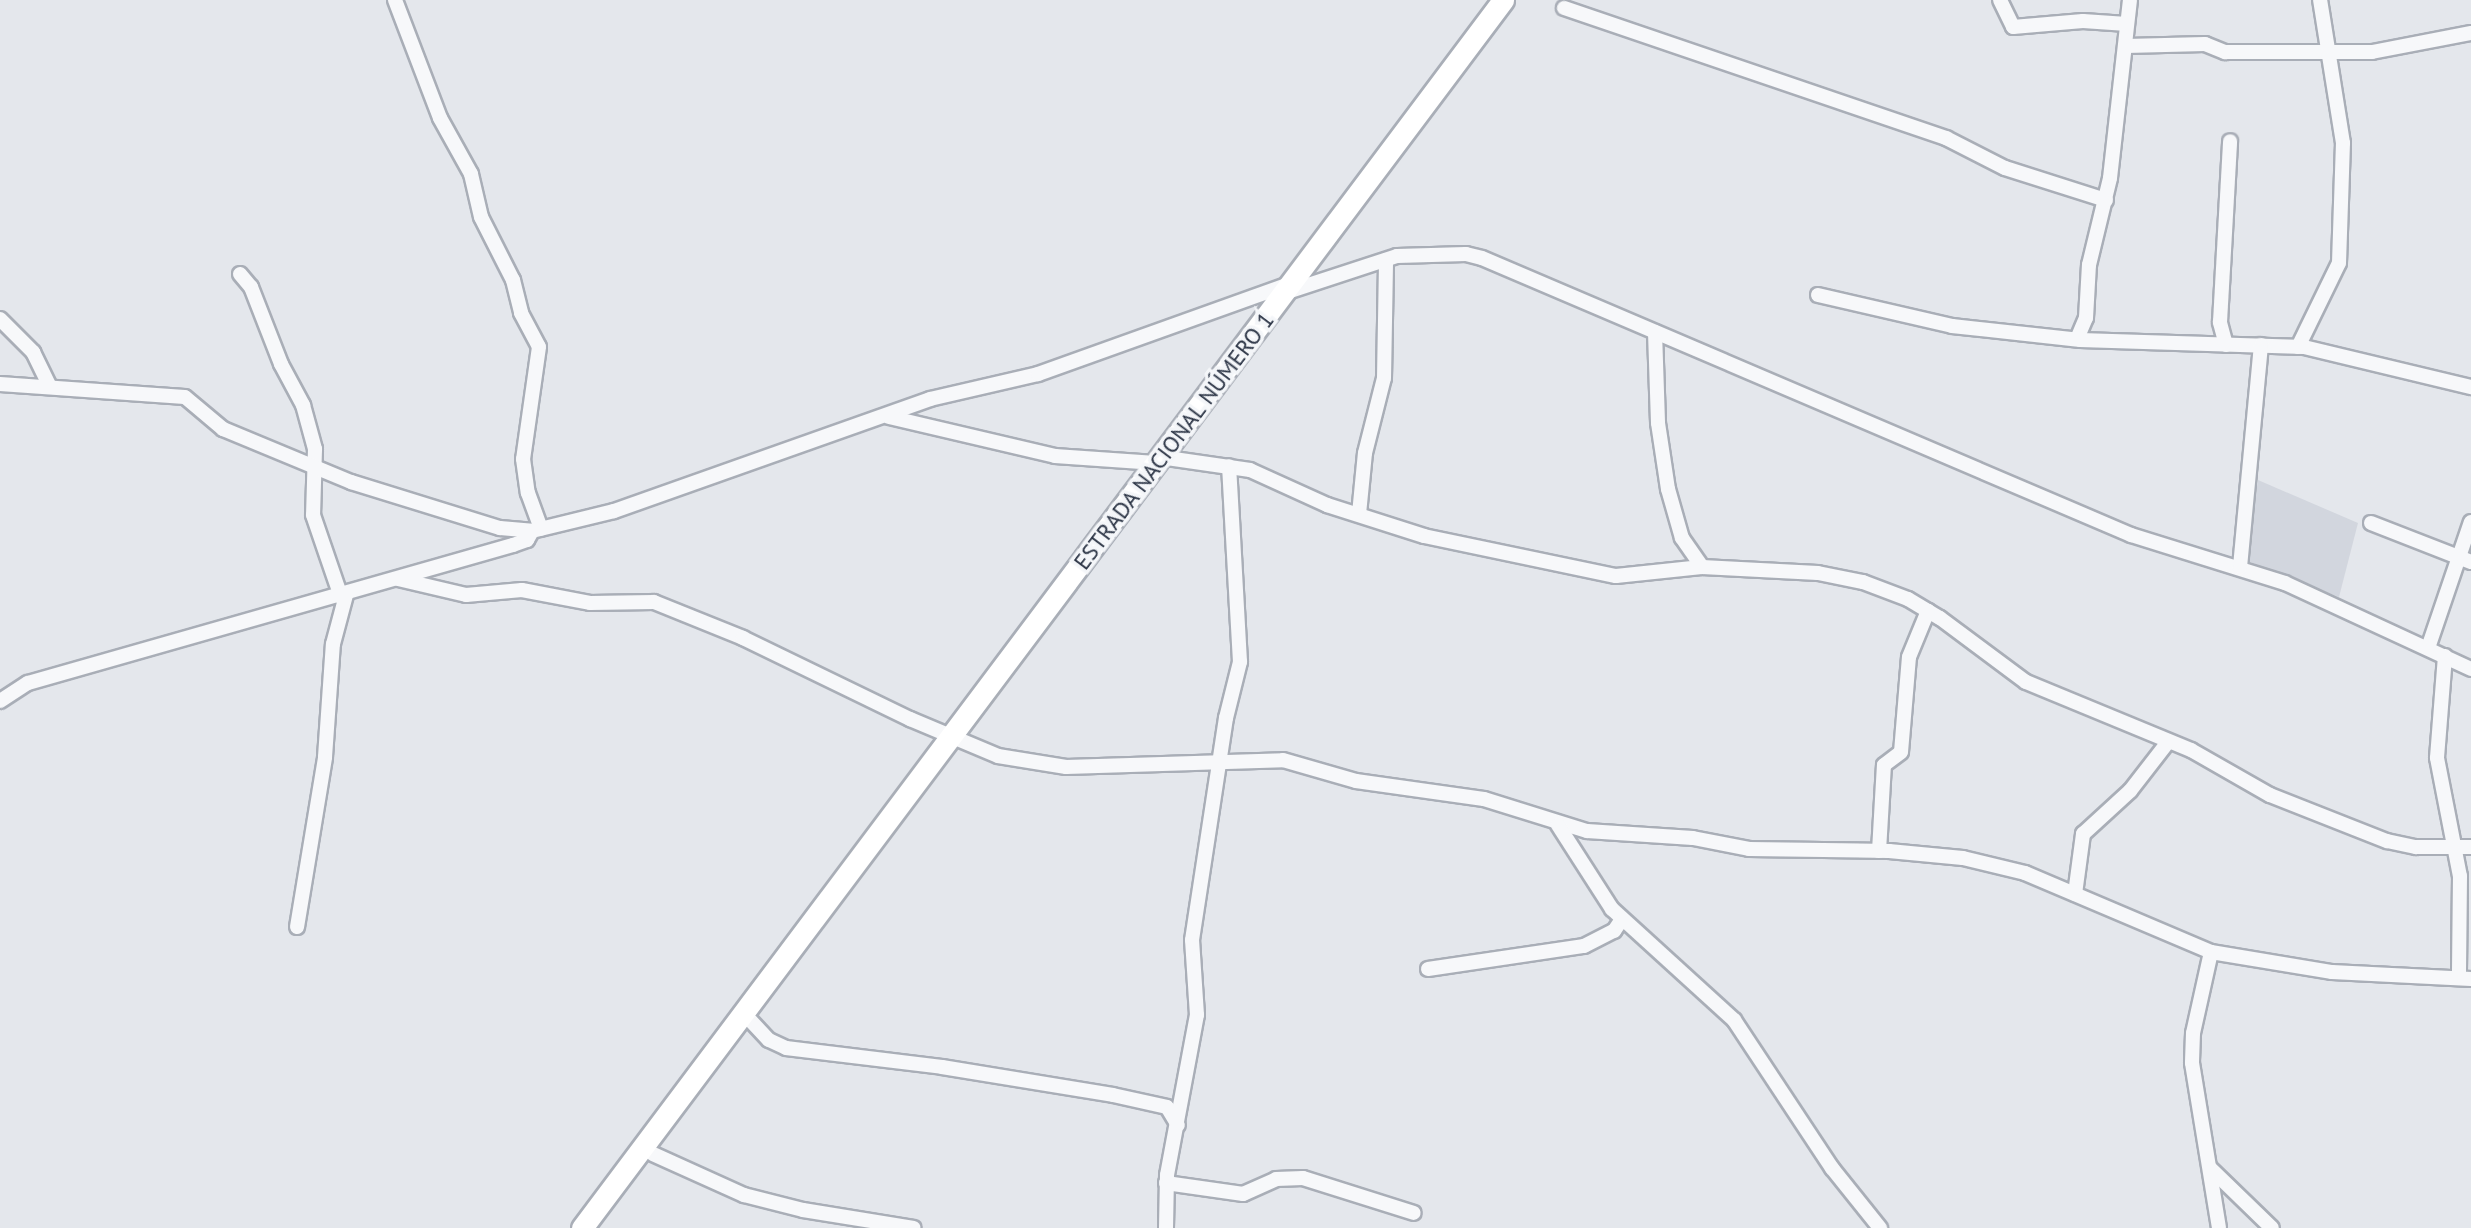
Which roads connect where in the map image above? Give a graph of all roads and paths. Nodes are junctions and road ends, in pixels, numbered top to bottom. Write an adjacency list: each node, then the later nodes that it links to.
1 (395, 0): 37 (street)
2 (1503, 0): 15 (highway, ESTRADA NACIONAL NÚMERO 1)
3 (2000, 0): 7 (street)
4 (2130, 0): 7 (street)
5 (2320, 0): 10 (street)
6 (1564, 8): 12 (street)
7 (2127, 24): 9 (street)
8 (2471, 33): 10 (street)
9 (2126, 46): 10 (street); 12 (street)
10 (2332, 53): 22 (street)
11 (2230, 141): 23 (street)
12 (2106, 200): 17 (street)
13 (1385, 260): 15 (street); 19 (street); 34 (street)
14 (240, 274): 32 (street)
15 (1290, 287): 28 (street); 31 (highway, ESTRADA NACIONAL NÚMERO 1)
16 (1818, 295): 21 (street)
17 (2086, 318): 20 (street); 21 (street)
18 (0, 319): 26 (street)
19 (1655, 332): 39 (street); 40 (street)
20 (2105, 338): 21 (street); 23 (street)
21 (2077, 339)
22 (2305, 343): 24 (street); 27 (street)
23 (2226, 345): 24 (street)
24 (2261, 345): 40 (street)
25 (0, 384): 26 (street)
26 (48, 385): 32 (street)
27 (2471, 387)
28 (930, 399): 29 (street); 30 (street)
29 (889, 417): 30 (street); 37 (street)
30 (933, 426): 31 (street)
31 (1158, 460): 33 (street); 48 (highway, ESTRADA NACIONAL NÚMERO 1)
32 (314, 466): 37 (street); 42 (street)
33 (1229, 466): 34 (street); 50 (street)
34 (1359, 514): 39 (street)
35 (2371, 523): 38 (street)
36 (2471, 523): 38 (street)
37 (536, 530): 41 (street)
38 (2464, 559): 44 (street)
39 (1702, 566): 43 (street)
40 (2240, 566): 44 (street)
41 (398, 579): 42 (street); 48 (street)
42 (344, 596): 47 (street); 57 (street)
43 (1928, 611): 49 (street); 54 (street)
44 (2428, 648): 45 (street)
45 (2445, 656): 46 (street); 53 (street)
46 (2471, 669)
47 (0, 701)
48 (951, 737): 50 (street); 67 (highway, ESTRADA NACIONAL NÚMERO 1)
49 (2168, 743): 53 (street); 55 (street)
50 (1221, 761): 51 (street); 62 (street)
51 (1558, 825): 54 (street); 56 (street)
52 (2471, 847): 53 (street)
53 (2452, 848): 60 (street)
54 (1879, 851): 55 (street)
55 (2075, 894): 58 (street)
56 (1622, 919): 59 (street); 70 (street)
57 (297, 927)
58 (2211, 952): 60 (street); 64 (street)
59 (1428, 969)
60 (2465, 978)
61 (751, 1021): 62 (street)
62 (1178, 1125): 65 (street)
63 (653, 1154): 68 (street)
64 (2209, 1166): 71 (street); 72 (street)
65 (1166, 1183): 66 (street); 69 (street)
66 (1414, 1213)
67 (582, 1228)
68 (914, 1228)
69 (1166, 1228)
70 (1880, 1228)
71 (2219, 1228)
72 (2272, 1228)

